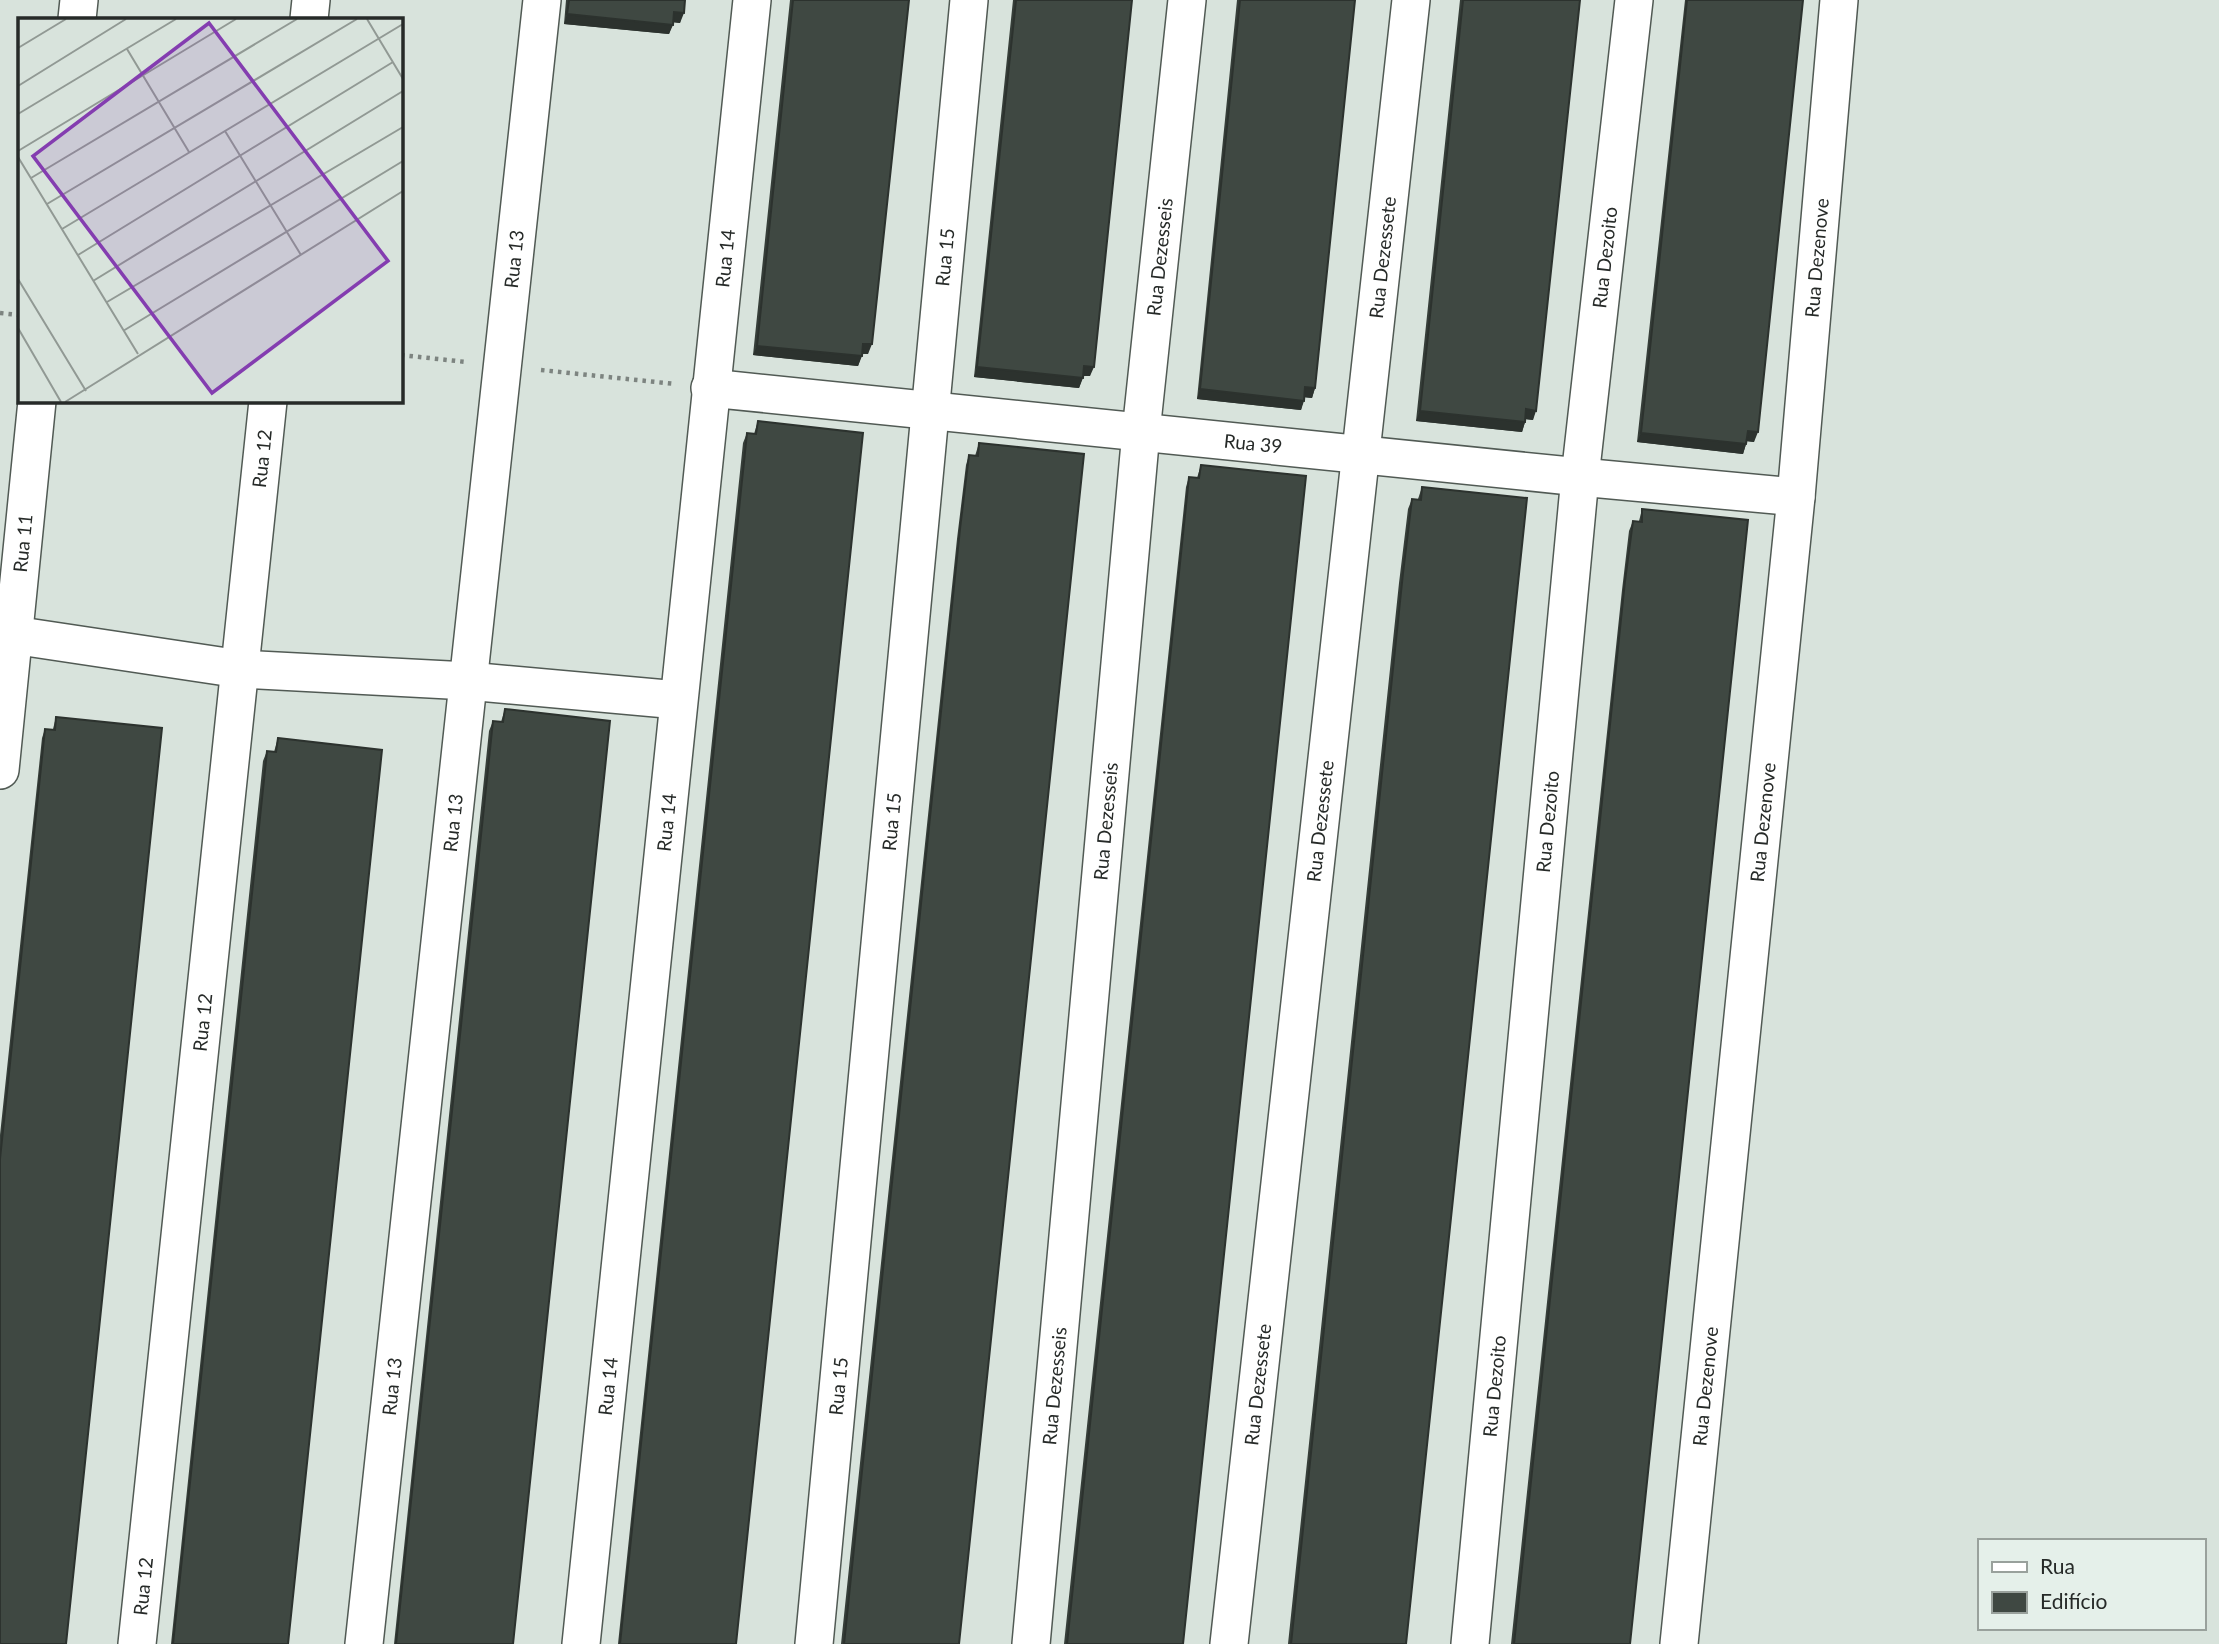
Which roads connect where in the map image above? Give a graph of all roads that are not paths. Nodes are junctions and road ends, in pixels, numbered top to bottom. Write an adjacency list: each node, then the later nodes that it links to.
1 (79, 0): 10 (street)
2 (311, 0): 11 (street)
3 (542, 0): 22 (street, Rua 13)
4 (752, 0): 12 (street, Rua 14)
5 (969, 0): 15 (street, Rua 15)
6 (1187, 0): 16 (street, Rua Dezesseis)
7 (1411, 0): 17 (street, Rua Dezessete)
8 (1634, 0): 18 (street, Rua Dezoito)
9 (1839, 0): 19 (street, Rua Dezenove)
10 (77, 18)
11 (309, 18)
12 (710, 388): 15 (street, Rua 39); 23 (street, Rua 14)
13 (37, 402): 20 (street, Rua 11)
14 (268, 402): 21 (street, Rua 12)
15 (929, 411): 16 (street, Rua 39); 28 (street, Rua 15)
16 (1141, 432): 17 (street, Rua 39); 29 (street, Rua Dezesseis)
17 (1360, 455): 18 (street, Rua 39); 30 (street, Rua Dezessete)
18 (1580, 477): 19 (street, Rua 39); 31 (street, Rua Dezoito)
19 (1796, 497): 32 (street, Rua Dezenove)
20 (7, 634): 21 (street); 24 (street, Rua 11)
21 (240, 669): 22 (street); 25 (street, Rua 12)
22 (468, 681): 23 (street); 26 (street, Rua 13)
23 (678, 701): 27 (street, Rua 14)
24 (0, 770)
25 (137, 1644)
26 (364, 1644)
27 (581, 1644)
28 (814, 1644)
29 (1031, 1644)
30 (1229, 1644)
31 (1470, 1644)
32 (1679, 1644)

